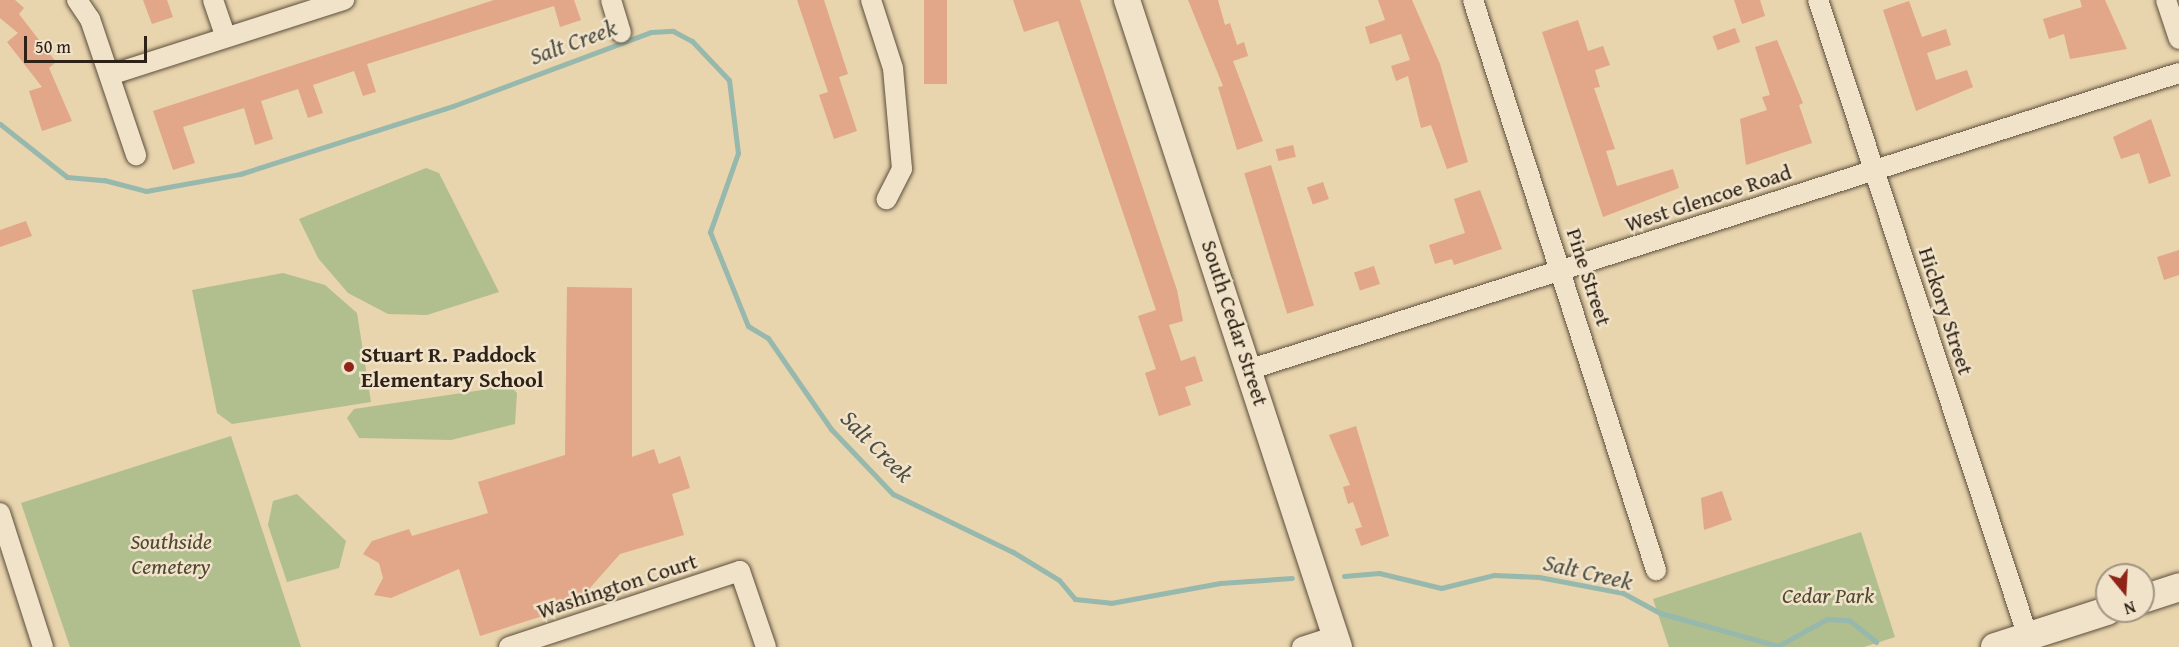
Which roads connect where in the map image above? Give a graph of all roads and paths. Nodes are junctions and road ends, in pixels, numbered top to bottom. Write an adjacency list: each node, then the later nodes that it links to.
1 (77, 0): 14 (street)
2 (213, 0): 11 (street)
3 (344, 0): 11 (street)
4 (611, 0): 10 (street)
5 (872, 0): 17 (street)
6 (1126, 0): 19 (street, South Cedar Street)
7 (1473, 0): 18 (street, Pine Street)
8 (1818, 0): 16 (street, Hickory Street)
9 (2166, 0): 12 (street)
10 (621, 33)
11 (226, 37): 14 (street)
12 (2179, 39)
13 (2179, 73): 16 (street, West Glencoe Road)
14 (110, 75): 15 (street)
15 (136, 155)
16 (1875, 170): 18 (street, West Glencoe Road); 25 (street, Hickory Street)
17 (887, 200)
18 (1562, 270): 19 (street, West Glencoe Road); 21 (street, Pine Street)
19 (1251, 369): 26 (street, South Cedar Street)
20 (0, 513): 27 (street)
21 (1656, 570)
22 (2178, 593): 23 (main road)
23 (2155, 597)
24 (2095, 615): 25 (main road)
25 (2028, 637): 31 (main road)
26 (1337, 642): 30 (street)
27 (43, 647)
28 (509, 647): 29 (street, Washington Court)
29 (766, 647)
30 (1302, 647)
31 (1995, 647)

